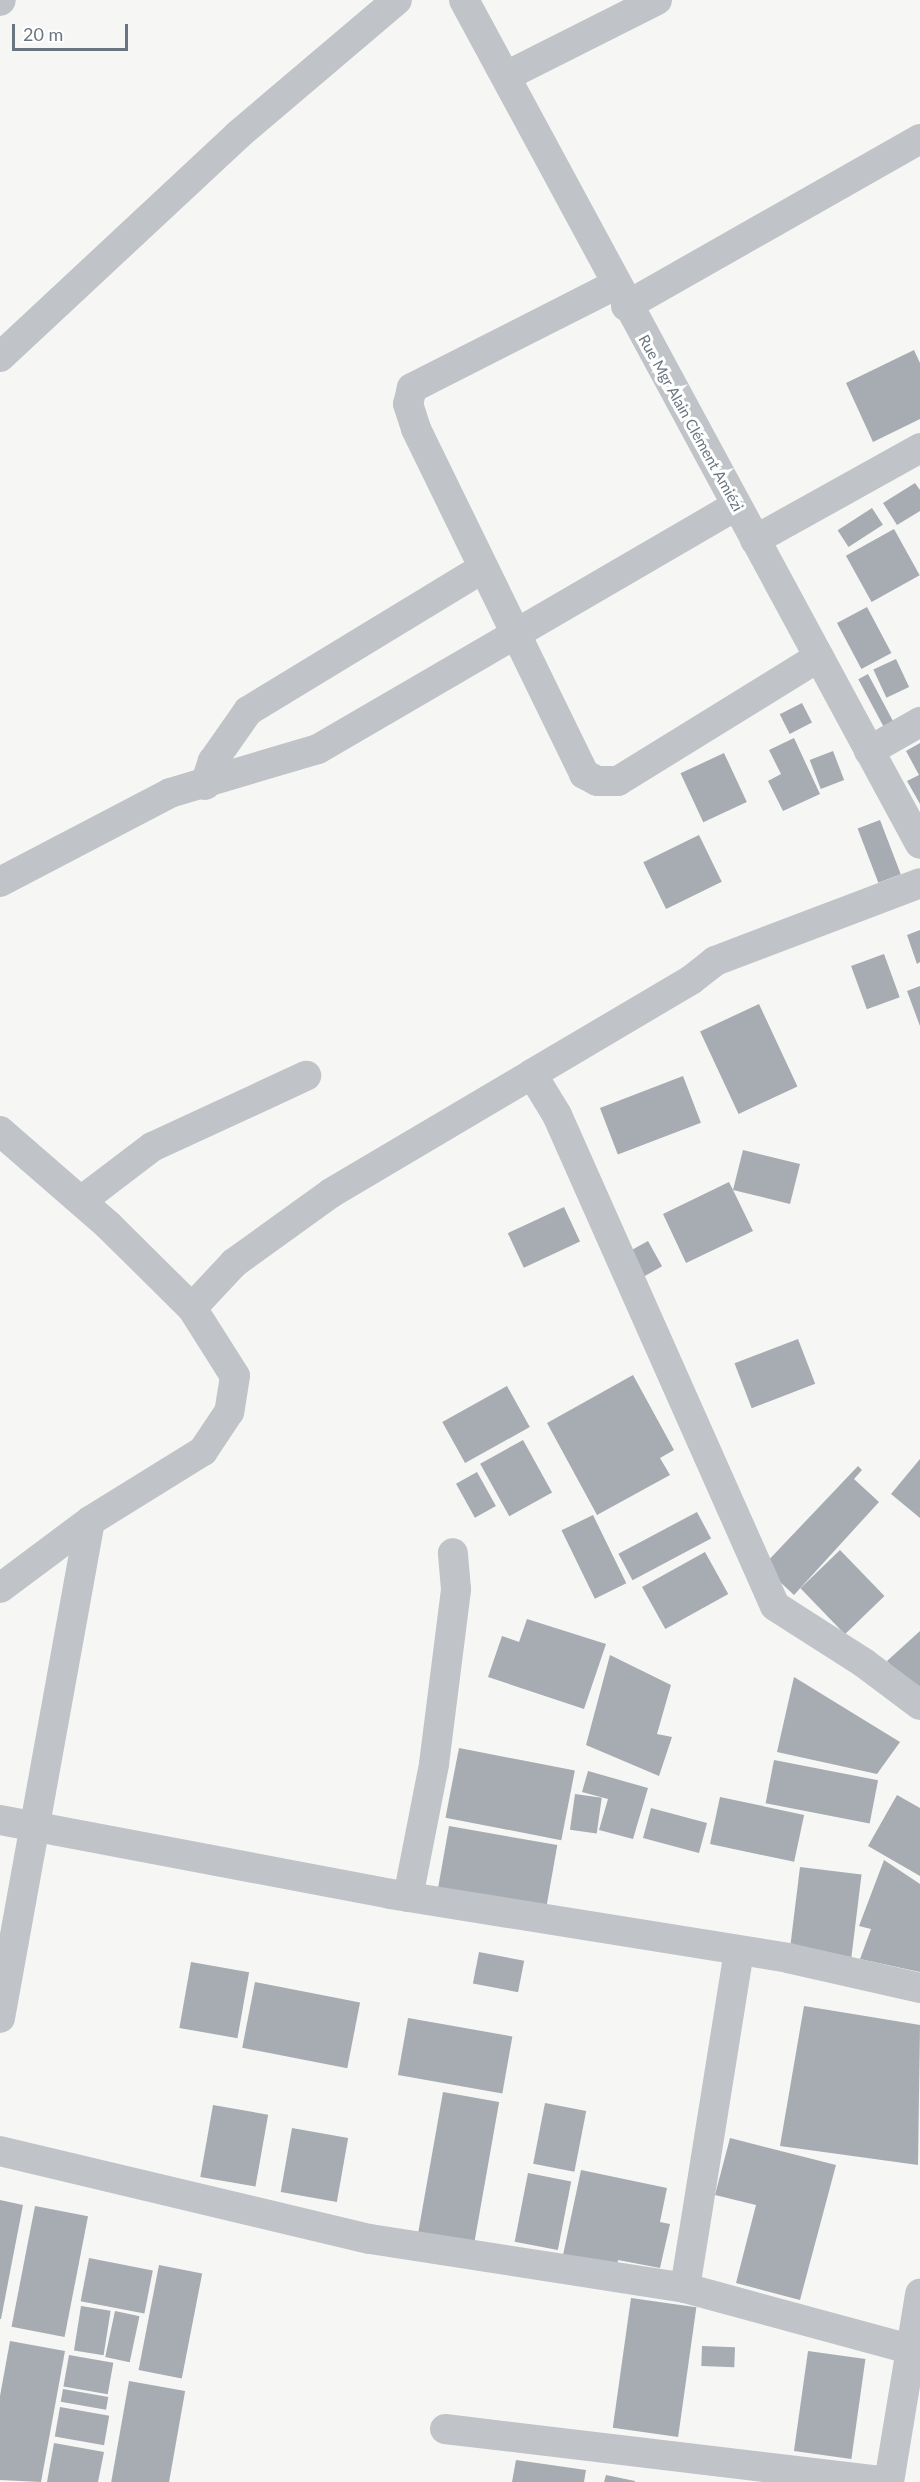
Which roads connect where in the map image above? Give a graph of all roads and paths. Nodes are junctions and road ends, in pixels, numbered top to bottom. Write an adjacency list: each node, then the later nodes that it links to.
1 (397, 0): 7 (street)
2 (464, 0): 4 (street, Rue Mgr Alain Clément Amiézi)
3 (657, 0): 4 (street)
4 (506, 76): 6 (street, Rue Mgr Alain Clément Amiézi)
5 (920, 139): 6 (street)
6 (621, 296): 9 (street, Rue Mgr Alain Clément Amiézi); 11 (street)
7 (0, 357)
8 (920, 448): 10 (street)
9 (736, 506): 10 (street, Rue Mgr Alain Clément Amiézi); 12 (street)
10 (755, 540): 13 (street, Rue Mgr Alain Clément Amiézi)
11 (483, 568): 12 (street); 16 (street)
12 (515, 635): 13 (street); 16 (street)
13 (819, 657): 15 (street, Rue Mgr Alain Clément Amiézi)
14 (920, 722): 15 (street)
15 (869, 751): 17 (street, Rue Mgr Alain Clément Amiézi)
16 (204, 785): 18 (street)
17 (920, 844)
18 (0, 882)
19 (920, 883): 20 (street)
20 (532, 1074): 24 (street); 28 (street)
21 (306, 1076): 23 (street)
22 (0, 1131): 23 (street)
23 (81, 1201): 24 (street)
24 (192, 1308): 25 (street)
25 (90, 1521): 27 (street); 30 (street)
26 (453, 1553): 31 (street)
27 (0, 1588)
28 (920, 1705)
29 (0, 1820): 30 (street)
30 (36, 1827): 31 (street); 34 (street)
31 (408, 1897): 32 (street)
32 (739, 1951): 33 (street); 36 (street)
33 (920, 1988)
34 (0, 2018)
35 (0, 2151): 36 (street)
36 (686, 2289): 38 (street)
37 (920, 2294): 38 (street)
38 (914, 2351): 40 (street)
39 (445, 2429): 40 (street)
40 (889, 2482)

